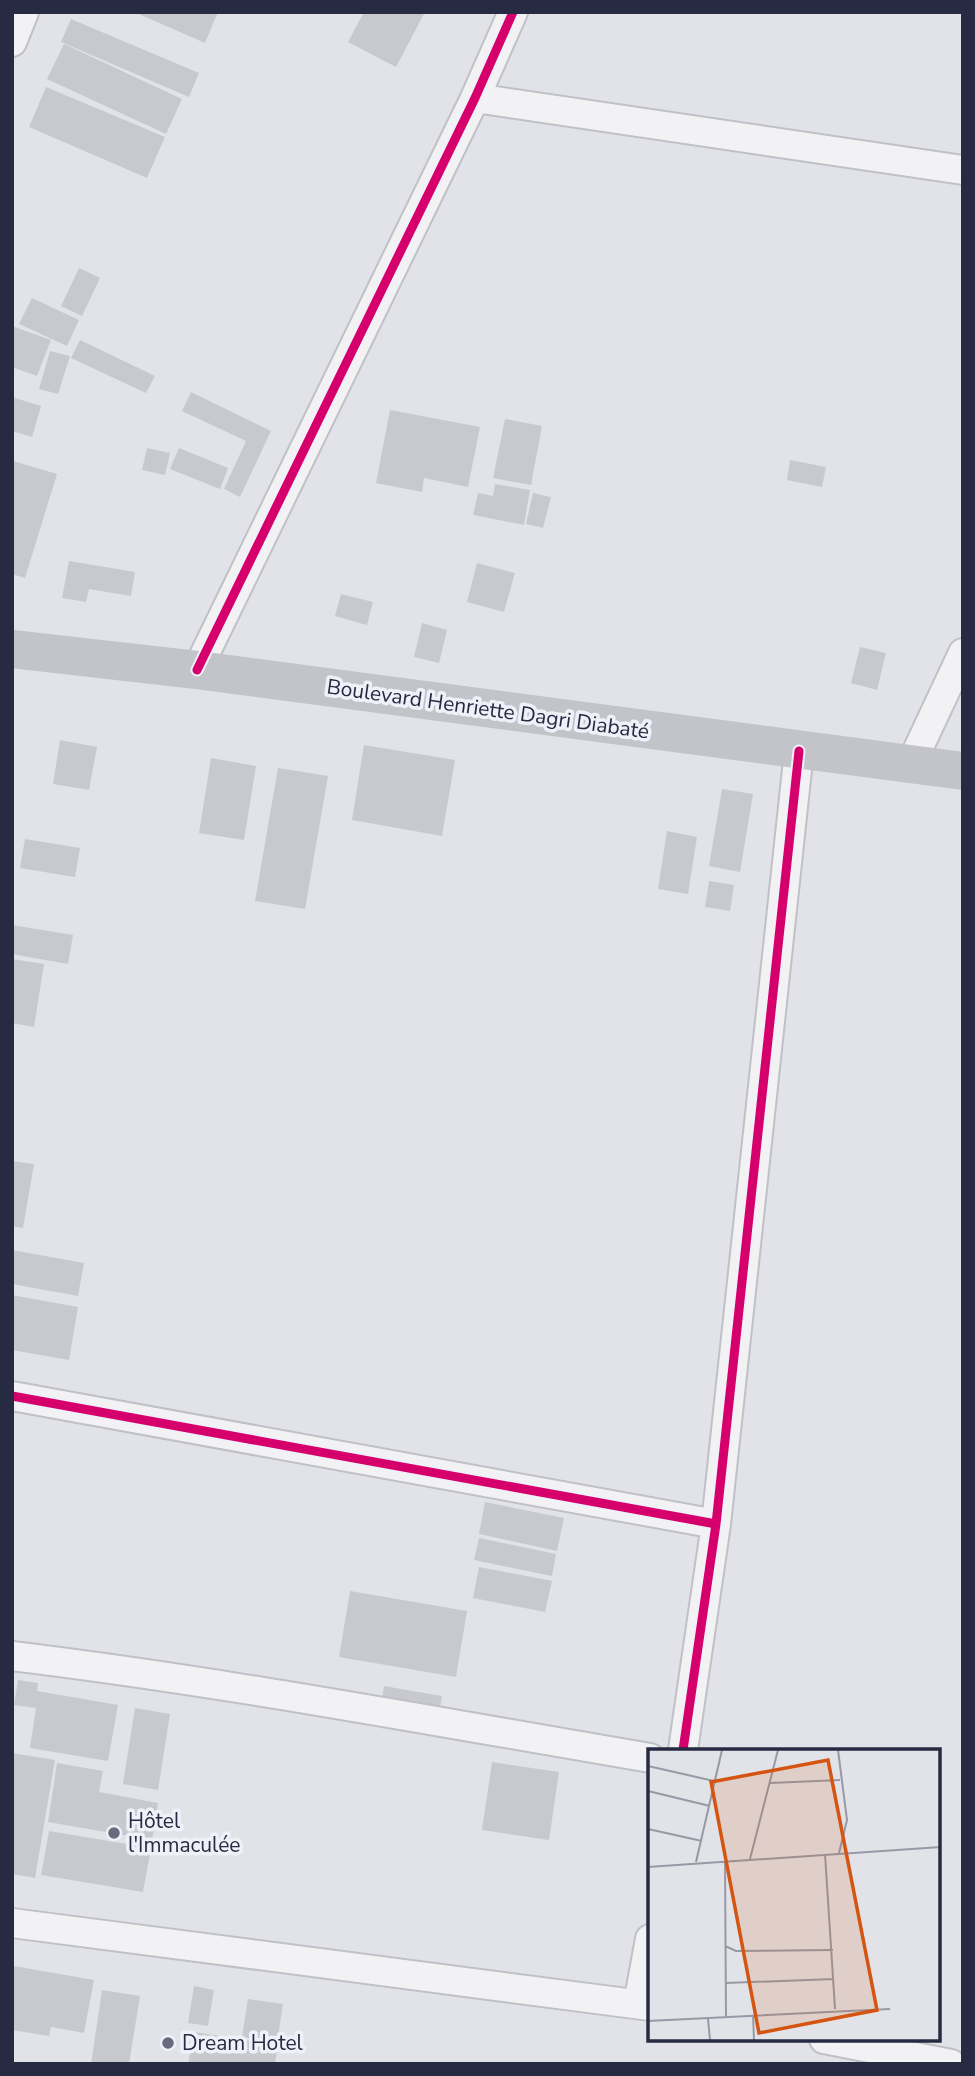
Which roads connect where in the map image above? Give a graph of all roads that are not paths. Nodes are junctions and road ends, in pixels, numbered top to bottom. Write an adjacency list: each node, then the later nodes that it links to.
1 (24, 12): 3 (street)
2 (513, 12): 4 (street)
3 (12, 42)
4 (475, 98): 5 (street); 8 (street)
5 (963, 170)
6 (12, 649): 8 (main road, Boulevard Henriette Dagri Diabaté)
7 (963, 653): 10 (street)
8 (197, 670): 9 (main road, Boulevard Henriette Dagri Diabaté)
9 (799, 751): 10 (main road, Boulevard Henriette Dagri Diabaté); 13 (street)
10 (911, 764): 11 (main road, Boulevard Henriette Dagri Diabaté)
11 (963, 771)
12 (12, 1396): 13 (street)
13 (716, 1524): 15 (street)
14 (12, 1656): 16 (street)
15 (683, 1749)
16 (648, 1758)
17 (12, 1923): 19 (street)
18 (648, 1952): 19 (street)
19 (644, 2005)
20 (834, 2041): 21 (street)
21 (951, 2064)

